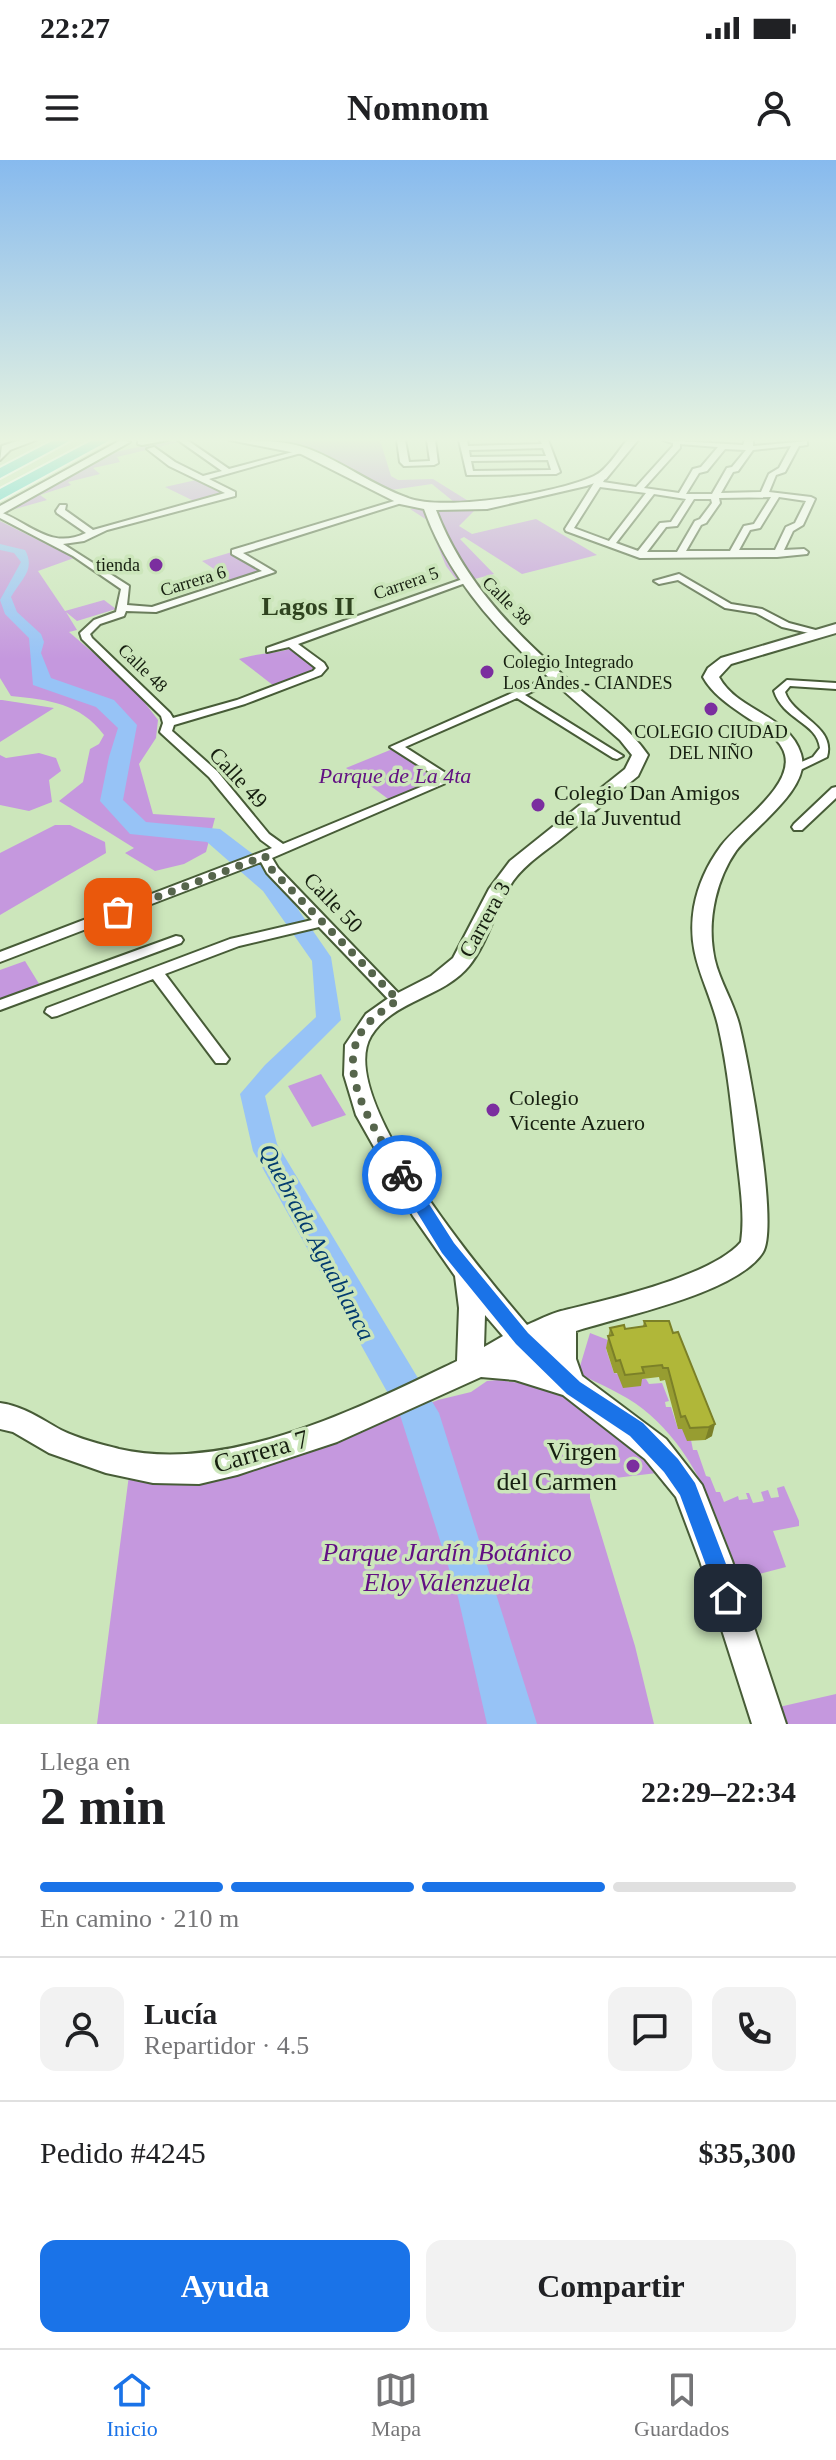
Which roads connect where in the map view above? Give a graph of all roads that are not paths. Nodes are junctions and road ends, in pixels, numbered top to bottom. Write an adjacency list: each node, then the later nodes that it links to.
1 (63, 513): 12 (street)
2 (164, 513): 12 (street)
3 (364, 513): 24 (street, Carrera 6)
4 (431, 513): 23 (main road, Calle 38)
5 (579, 513): 15 (street)
6 (635, 513): 15 (street)
7 (679, 513): 19 (street)
8 (709, 513): 20 (street)
9 (765, 513): 21 (street)
10 (805, 513): 18 (street)
11 (1, 515): 14 (street)
12 (92, 533): 13 (street)
13 (81, 539): 14 (street); 17 (street)
14 (52, 543): 17 (street)
15 (611, 544): 19 (street)
16 (804, 552): 18 (street)
17 (76, 554): 24 (street)
18 (777, 554): 21 (street)
19 (640, 555): 20 (street)
20 (679, 555): 21 (street)
21 (732, 555)
22 (659, 581): 26 (street)
23 (463, 582): 27 (street, Carrera 5); 29 (main road, Calle 38)
24 (123, 608): 32 (street, Calle 48)
25 (829, 630): 26 (main road)
26 (791, 634): 35 (main road)
27 (289, 642): 28 (street, Carrera 5); 32 (street)
28 (271, 650)
29 (559, 676): 31 (street); 33 (main road, Calle 38)
30 (836, 686): 35 (street)
31 (517, 694): 34 (street); 38 (street)
32 (167, 728): 38 (street, Calle 49)
33 (633, 744): 44 (main road, Carrera 3)
34 (617, 756)
35 (794, 769): 49 (main road, Carrera 7)
36 (836, 791): 37 (street)
37 (798, 827)
38 (281, 849): 39 (street)
39 (266, 861): 40 (street, Calle 50); 42 (street)
40 (316, 923): 43 (street); 44 (street, Calle 50)
41 (176, 940): 45 (street)
42 (0, 957)
43 (156, 973): 46 (street); 47 (street)
44 (398, 1000): 48 (main road, Carrera 3)
45 (0, 1005)
46 (52, 1012)
47 (221, 1059)
48 (468, 1274): 50 (main road, Carrera 3); 51 (main road)
49 (563, 1322): 50 (main road, Carrera 7); 52 (main road)
50 (518, 1341): 51 (main road, Carrera 7); 52 (main road, Carrera 3)
51 (474, 1362): 52 (main road); 53 (main road, Carrera 7)
52 (573, 1388): 54 (main road)
53 (0, 1416)
54 (769, 1724)

